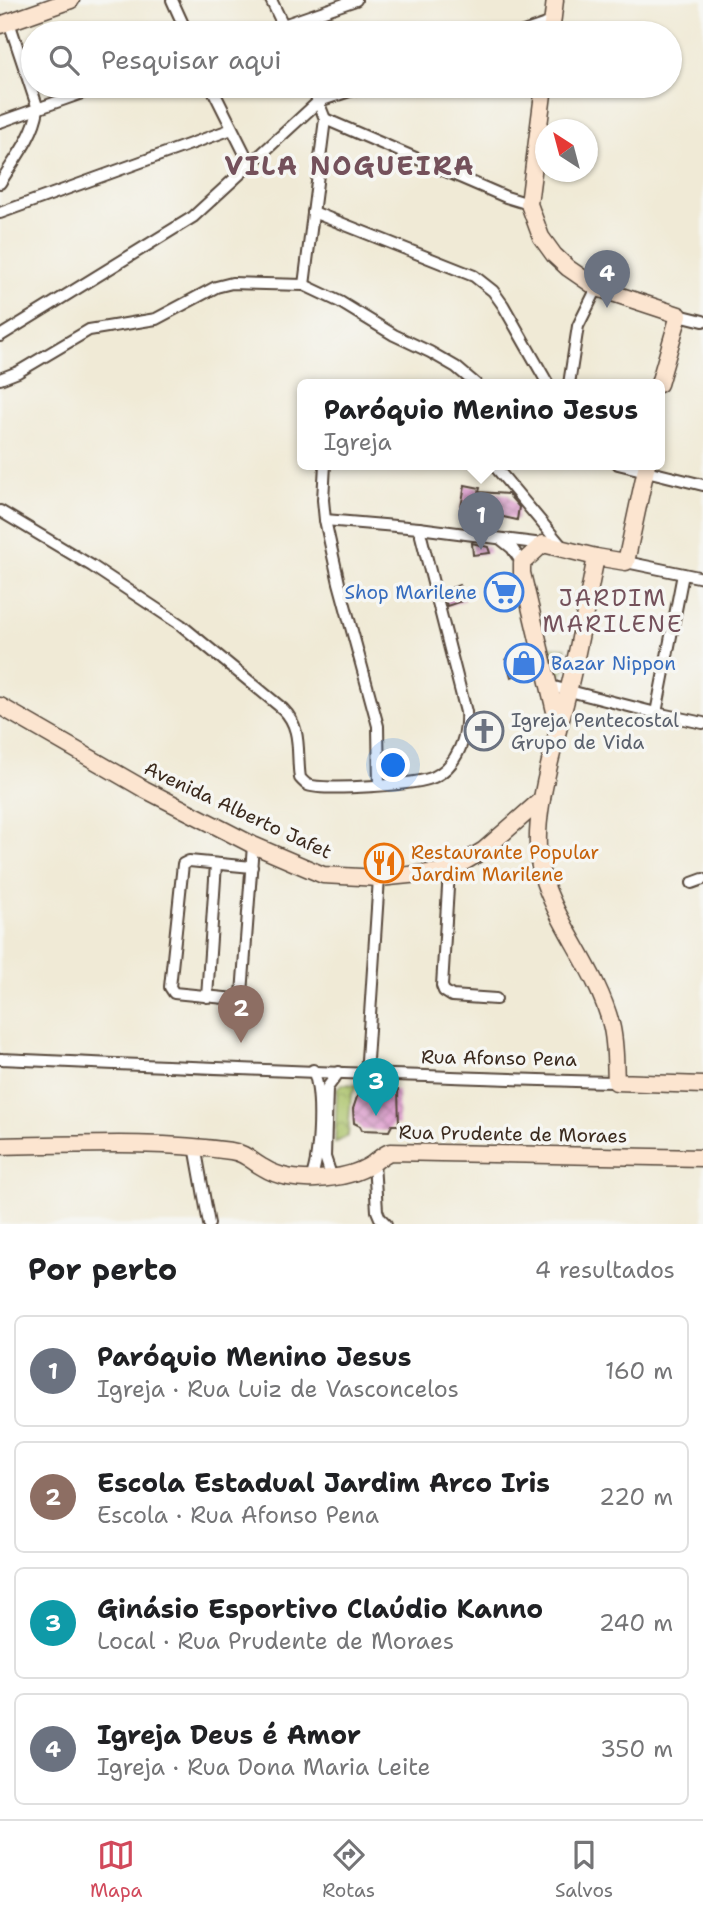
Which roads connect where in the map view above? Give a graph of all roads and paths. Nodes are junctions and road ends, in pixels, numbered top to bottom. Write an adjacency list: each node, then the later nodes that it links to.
1 (71, 0): 10 (street)
2 (172, 0): 6 (street)
3 (271, 0): 7 (street)
4 (356, 0): 8 (street)
5 (555, 0): 9 (street)
6 (182, 21)
7 (281, 21)
8 (305, 21)
9 (552, 21)
10 (5, 23): 11 (street)
11 (21, 65)
12 (34, 98): 19 (street)
13 (69, 98): 19 (street)
14 (217, 98): 22 (street)
15 (317, 98): 18 (street)
16 (330, 98): 18 (street)
17 (542, 98): 25 (street)
18 (319, 102): 20 (street); 23 (street)
19 (38, 109): 21 (street); 24 (street)
20 (325, 119): 25 (street); 26 (street)
21 (0, 122)
22 (232, 129): 23 (street); 27 (street)
23 (250, 164): 32 (street)
24 (0, 183)
25 (529, 204): 29 (street)
26 (313, 212): 28 (street); 35 (street)
27 (0, 213)
28 (304, 285): 33 (street); 34 (street)
29 (597, 288): 30 (street); 36 (street)
30 (678, 315): 31 (street); 37 (street)
31 (703, 321)
32 (0, 336)
33 (0, 379)
34 (469, 379)
35 (545, 379)
36 (570, 379)
37 (660, 379)
38 (325, 470): 44 (street)
39 (498, 470): 48 (street)
40 (647, 470): 50 (street)
41 (654, 470): 42 (street)
42 (703, 485)
43 (0, 511): 60 (street)
44 (325, 520): 45 (street); 60 (street)
45 (419, 528): 46 (street); 60 (street)
46 (500, 538): 47 (street); 51 (street)
47 (543, 544): 48 (street); 51 (street)
48 (564, 549): 49 (street)
49 (596, 557): 50 (street); 55 (street)
50 (626, 562): 52 (street)
51 (522, 563): 54 (street)
52 (683, 574): 53 (street); 57 (street)
53 (703, 579)
54 (550, 686): 55 (street); 59 (street)
55 (568, 691): 57 (street); 59 (street)
56 (0, 706): 62 (street, Avenida Alberto Jafet)
57 (656, 713): 58 (street)
58 (703, 723)
59 (559, 727): 61 (street)
60 (379, 785)
61 (542, 799): 65 (street, Avenida Alberto Jafet); 73 (street)
62 (253, 845): 64 (street); 66 (street, Avenida Alberto Jafet)
63 (216, 864): 64 (street); 67 (street); 67 (street)
64 (252, 867): 67 (street)
65 (449, 871): 66 (street, Avenida Alberto Jafet); 68 (street)
66 (379, 878): 72 (street)
67 (207, 997)
68 (496, 999)
69 (0, 1059): 70 (street, Rua Afonso Pena)
70 (313, 1070): 71 (street, Rua Afonso Pena); 80 (street)
71 (339, 1072): 72 (street, Rua Afonso Pena); 79 (street)
72 (366, 1076): 73 (street, Rua Afonso Pena)
73 (616, 1082): 74 (street, Rua Afonso Pena)
74 (703, 1085)
75 (0, 1146): 76 (street, Rua Prudente de Moraes)
76 (195, 1146): 80 (street, Rua Prudente de Moraes); 81 (street)
77 (703, 1158): 78 (street, Rua Prudente de Moraes)
78 (374, 1163): 79 (street, Rua Prudente de Moraes); 82 (street)
79 (332, 1178): 80 (street, Rua Prudente de Moraes)
80 (311, 1179)
81 (209, 1224)
82 (386, 1224)

